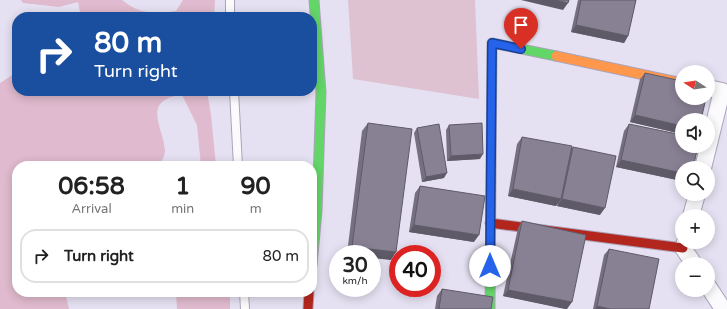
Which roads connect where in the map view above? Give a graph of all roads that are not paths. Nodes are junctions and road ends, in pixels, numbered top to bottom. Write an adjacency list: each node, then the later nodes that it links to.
1 (230, 0): 3 (lane)
2 (314, 0): 4 (street)
3 (230, 12)
4 (315, 12)
5 (317, 39): 11 (street)
6 (675, 82): 12 (street)
7 (715, 90): 10 (street)
8 (234, 96): 9 (lane)
9 (238, 161)
10 (705, 161)
11 (317, 210)
12 (490, 222): 13 (street); 19 (street)
13 (675, 244)
14 (244, 297): 17 (lane)
15 (309, 297): 18 (street)
16 (715, 297): 20 (street)
17 (245, 309)
18 (308, 309)
19 (490, 309)
20 (723, 309)

